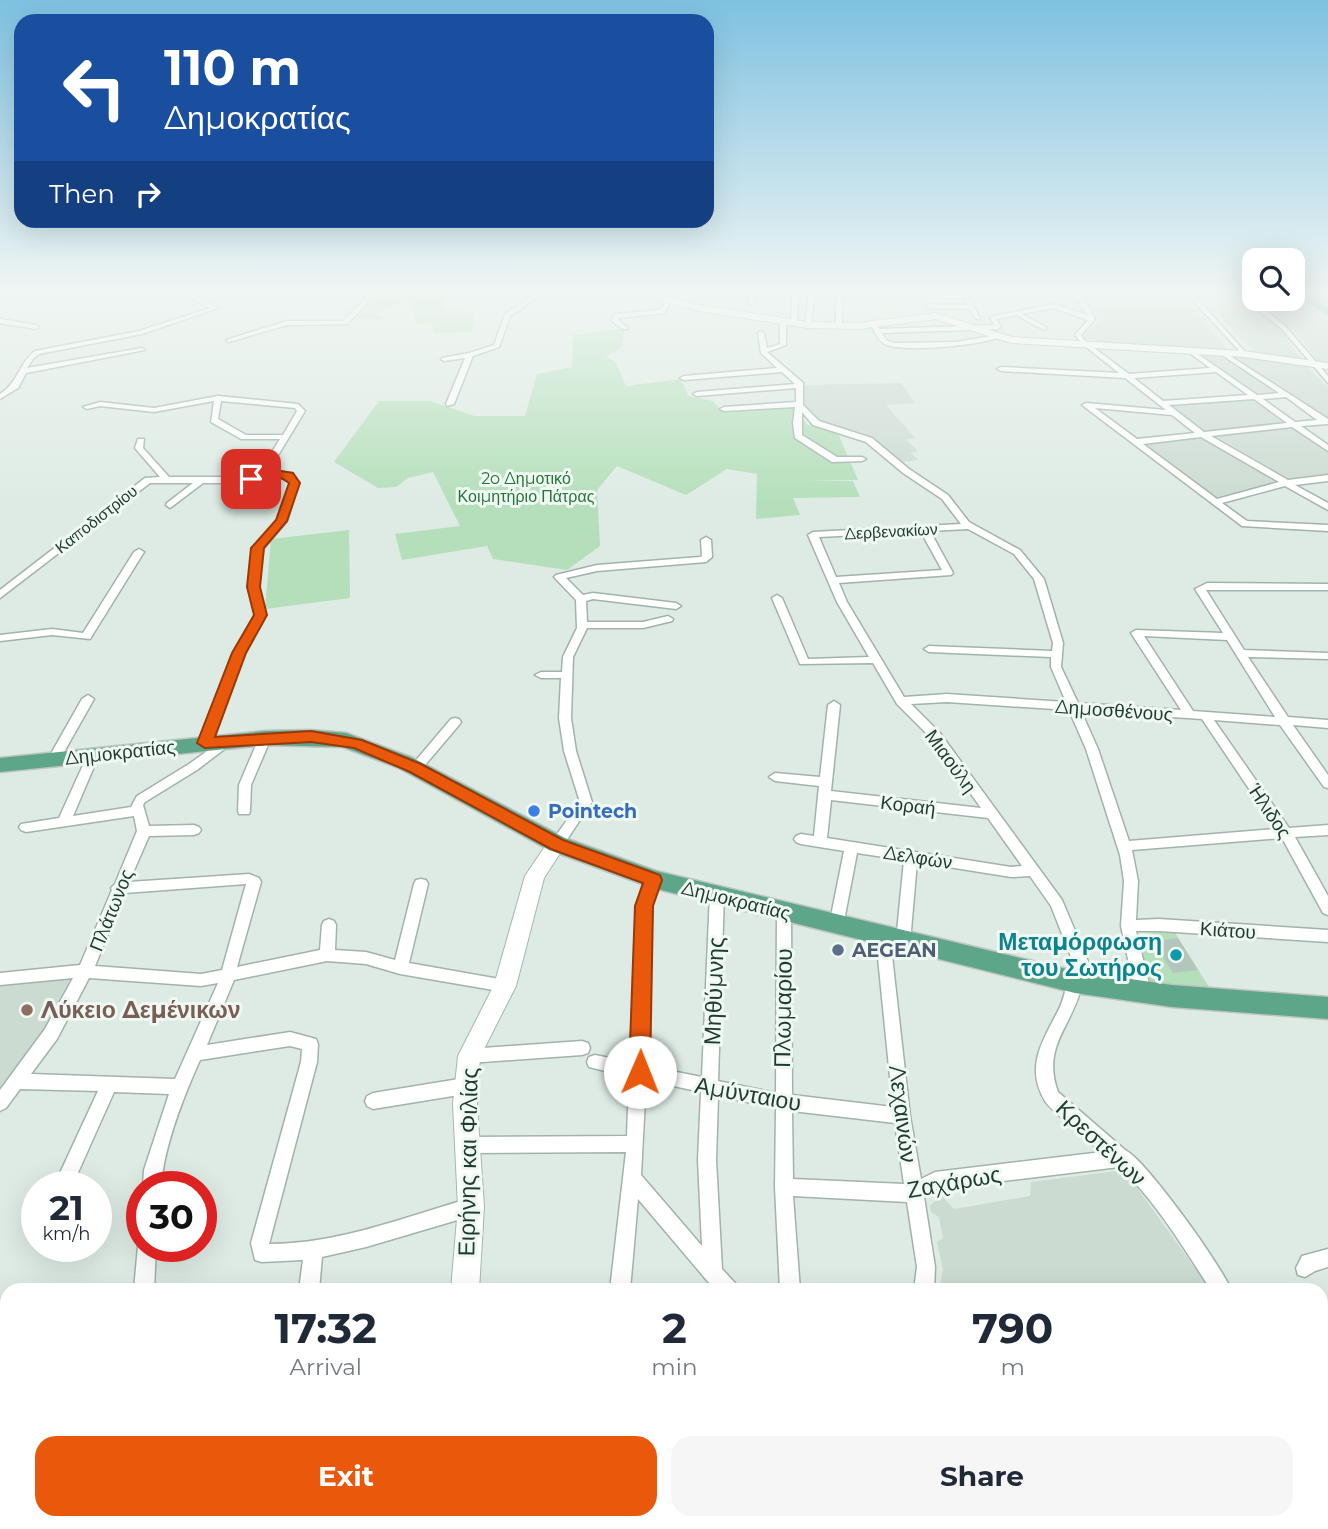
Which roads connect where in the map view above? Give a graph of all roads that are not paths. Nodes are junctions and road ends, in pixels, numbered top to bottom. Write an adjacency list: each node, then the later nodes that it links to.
1 (27, 362): 15 (street)
2 (73, 362): 15 (street)
3 (467, 362): 27 (street)
4 (776, 362): 13 (street)
5 (1111, 362): 16 (street)
6 (1206, 362): 14 (street)
7 (1237, 362): 23 (street)
8 (1302, 362): 9 (main road)
9 (1314, 364): 10 (main road); 18 (street)
10 (1328, 366)
11 (1001, 369): 16 (street)
12 (730, 370): 13 (street); 17 (street); 20 (street)
13 (785, 370): 19 (street)
14 (1217, 370): 16 (street); 22 (street)
15 (24, 371): 24 (street)
16 (1129, 376): 26 (street)
17 (684, 378)
18 (1328, 381)
19 (800, 386): 20 (street); 28 (street)
20 (743, 391): 21 (street); 30 (street)
21 (697, 394)
22 (1252, 395): 23 (street); 26 (street); 34 (street)
23 (1288, 395): 33 (street)
24 (0, 397)
25 (218, 398): 29 (street); 36 (street); 36 (street)
26 (1162, 403): 32 (street)
27 (450, 404)
28 (800, 405): 30 (street); 40 (street); 49 (street)
29 (87, 407)
30 (752, 408): 31 (street)
31 (724, 409)
32 (1175, 413): 35 (street); 38 (street)
33 (1327, 421): 34 (street)
34 (1294, 425): 35 (street); 39 (street)
35 (1203, 435): 38 (street); 45 (street)
36 (286, 437): 41 (street)
37 (141, 441): 43 (street)
38 (1135, 442): 46 (street)
39 (1328, 449)
40 (862, 459)
41 (271, 475): 44 (street, Καποδιστρίου); 82 (street, Καποδιστρίου)
42 (1328, 478): 45 (street)
43 (166, 479): 44 (street, Καποδιστρίου); 57 (street, Καποδιστρίου)
44 (201, 480): 47 (street)
45 (1287, 483): 46 (street); 48 (street)
46 (1214, 502): 50 (street)
47 (170, 505)
48 (1328, 507)
49 (970, 526): 51 (street, Δερβενακίων); 67 (street)
50 (1328, 528)
51 (924, 529): 52 (street, Δερβενακίων); 55 (street)
52 (813, 535): 55 (street, Μιαούλη)
53 (706, 540): 58 (street)
54 (139, 552): 64 (street)
55 (832, 580): 69 (street, Μιαούλη)
56 (1328, 587): 63 (street)
57 (0, 595)
58 (581, 598): 60 (street); 62 (street)
59 (777, 598): 69 (street)
60 (677, 606)
61 (668, 619): 62 (street)
62 (582, 625): 71 (street)
63 (1231, 637): 66 (street); 76 (street)
64 (0, 638)
65 (929, 649): 67 (street)
66 (1241, 653): 68 (street); 79 (street)
67 (1057, 654): 75 (street)
68 (1328, 656)
69 (876, 660): 73 (street, Μιαούλη)
70 (541, 675): 71 (street)
71 (567, 675): 101 (street)
72 (88, 699): 84 (street)
73 (901, 701): 75 (street, Δημοσθένους); 92 (street, Μιαούλη)
74 (834, 705): 89 (street)
75 (1075, 707): 76 (street, Δημοσθένους); 102 (street)
76 (1190, 715): 77 (street, Δημοσθένους)
77 (1206, 717): 79 (street, Δημοσθένους); 98 (street, Ήλιδος)
78 (454, 722): 86 (street)
79 (1284, 722): 80 (street, Δημοσθένους); 88 (street)
80 (1328, 724)
81 (265, 738): 82 (main road, Δημοκρατίας); 86 (main road, Δημοκρατίας); 91 (street)
82 (216, 742): 83 (main road, Δημοκρατίας); 90 (street)
83 (93, 755): 84 (main road, Δημοκρατίας); 93 (street)
84 (54, 759): 85 (main road, Δημοκρατίας)
85 (0, 765)
86 (416, 768): 101 (main road, Δημοκρατίας)
87 (775, 777): 89 (street, Κοραή)
88 (1328, 784)
89 (826, 789): 92 (street, Κοραή); 100 (street)
90 (137, 811): 93 (street); 97 (street)
91 (244, 811)
92 (991, 814): 105 (street, Μιαούλη)
93 (64, 821): 94 (street)
94 (26, 827)
95 (194, 830): 97 (street)
96 (1328, 830): 98 (street)
97 (144, 831): 108 (street, Πλάτωνος)
98 (1285, 832): 102 (street); 110 (street, Ήλιδος)
99 (801, 839): 100 (street, Δελφών)
100 (820, 842): 103 (street, Δελφών)
101 (557, 844): 106 (main road, Δημοκρατίας); 123 (main road, Ειρήνης και Φιλίας)
102 (1124, 846): 114 (street)
103 (851, 847): 104 (street, Δελφών); 113 (street)
104 (911, 856): 105 (street, Δελφών); 116 (street, Λεχαινών)
105 (1035, 872): 122 (street, Μιαούλη)
106 (653, 880): 109 (main road, Δημοκρατίας); 130 (street)
107 (421, 884): 118 (street)
108 (118, 888): 119 (street, Πλάτωνος); 120 (street)
109 (717, 894): 111 (main road, Δημοκρατίας); 135 (street, Μηθύμνης)
110 (1328, 909)
111 (784, 912): 113 (main road, Δημοκρατίας); 137 (street, Πλωμαρίου)
112 (329, 925): 117 (street)
113 (836, 926): 116 (main road, Δημοκρατίας)
114 (1128, 926): 115 (street, Κιάτου); 124 (street)
115 (1328, 936)
116 (893, 940): 122 (main road, Δημοκρατίας); 139 (street, Λεχαινών)
117 (327, 955): 118 (street); 120 (street)
118 (400, 968): 123 (street)
119 (85, 971): 120 (street); 121 (street); 131 (street, Πλάτωνος)
120 (226, 976): 127 (street)
121 (0, 979)
122 (1082, 984): 124 (main road, Δημοκρατίας); 142 (street, Κρεστένων)
123 (505, 986): 128 (main road, Ειρήνης και Φιλίας)
124 (1143, 992): 125 (main road, Δημοκρατίας)
125 (1328, 1008)
126 (582, 1048): 128 (street)
127 (195, 1054): 134 (street); 149 (street)
128 (469, 1056): 133 (main road, Ειρήνης και Φιλίας)
129 (595, 1062): 130 (street, Αμύνταιου)
130 (640, 1072): 135 (street, Αμύνταιου); 140 (street)
131 (17, 1081): 132 (street); 138 (street, Πλάτωνος)
132 (110, 1083): 134 (street); 143 (street)
133 (465, 1086): 136 (street); 141 (main road, Ειρήνης και Φιλίας)
134 (180, 1087): 144 (street)
135 (711, 1088): 137 (street, Αμύνταιου); 153 (street)
136 (373, 1101)
137 (783, 1102): 139 (street, Αμύνταιου); 146 (street, Πλωμαρίου)
138 (0, 1103)
139 (902, 1116): 147 (street, Λεχαινών)
140 (635, 1144): 141 (street); 145 (street)
141 (470, 1146): 148 (main road, Ειρήνης και Φιλίας)
142 (1124, 1158): 147 (street, Ζαχάρως); 161 (street, Κρεστένων)
143 (70, 1171)
144 (153, 1171)
145 (631, 1177): 153 (street); 157 (street)
146 (784, 1187): 147 (street, Ζαχάρως); 159 (street, Πλωμαρίου)
147 (913, 1193): 160 (street, Λεχαινών)
148 (471, 1208): 149 (street); 156 (main road, Ειρήνης και Φιλίας)
149 (313, 1250): 155 (street)
150 (1328, 1258): 152 (street)
151 (147, 1262): 154 (street)
152 (1305, 1268)
153 (713, 1273): 158 (street)
154 (145, 1283)
155 (310, 1283)
156 (466, 1283)
157 (621, 1283)
158 (722, 1283)
159 (790, 1283)
160 (925, 1283)
161 (1217, 1283)

